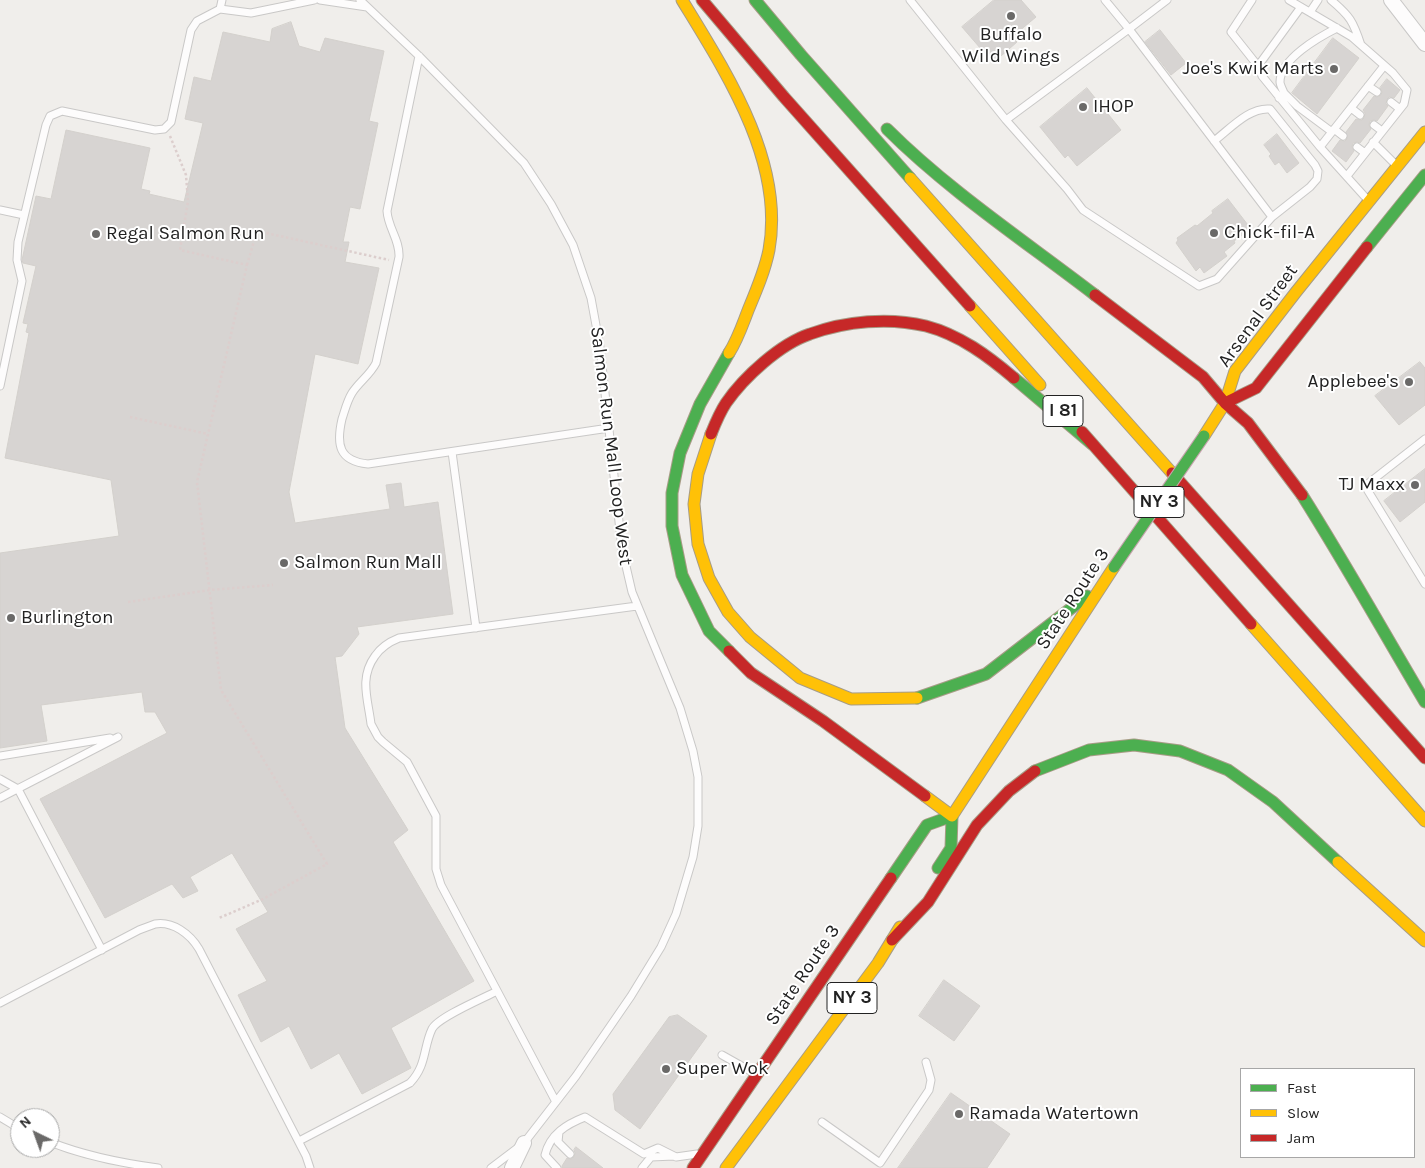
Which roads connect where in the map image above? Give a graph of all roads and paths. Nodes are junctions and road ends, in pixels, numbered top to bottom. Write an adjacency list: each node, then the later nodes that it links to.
1 (222, 0): 19 (lane)
2 (314, 0): 19 (lane)
3 (320, 0): 17 (lane)
4 (360, 0): 17 (lane, Salmon Run Mall Loop West)
5 (682, 0): 79 (main road)
6 (702, 0): 64 (main road, I 81)
7 (755, 0): 75 (main road, I 81)
8 (764, 0): 30 (main road)
9 (910, 0): 37 (lane)
10 (1105, 0): 22 (lane)
11 (1167, 0): 22 (lane)
12 (1252, 0): 26 (lane)
13 (1289, 0): 18 (lane)
14 (1318, 0): 20 (lane)
15 (1331, 0): 24 (lane)
16 (1391, 0): 23 (street)
17 (367, 6): 25 (lane, Salmon Run Mall Loop West)
18 (1301, 7): 20 (lane); 26 (lane)
19 (220, 9): 39 (lane)
20 (1310, 12): 21 (lane)
21 (1337, 28): 24 (lane); 31 (lane)
22 (1129, 29): 37 (lane); 44 (lane)
23 (1425, 44)
24 (1361, 46): 27 (lane)
25 (419, 56): 56 (lane); 61 (lane, Salmon Run Mall Loop West)
26 (1258, 66): 31 (lane)
27 (1384, 66): 28 (lane); 34 (lane)
28 (1368, 86): 29 (lane); 33 (lane)
29 (1377, 92)
30 (851, 94)
31 (1281, 96): 40 (lane); 46 (lane)
32 (1391, 102): 34 (lane)
33 (1351, 108): 35 (lane); 40 (lane)
34 (1400, 109): 41 (lane)
35 (1360, 115)
36 (878, 120): 59 (main road)
37 (1006, 120): 55 (lane)
38 (1374, 125): 41 (lane)
39 (166, 127): 54 (lane); 57 (path)
40 (1333, 131): 43 (lane); 46 (lane)
41 (1382, 131): 45 (lane)
42 (1425, 132): 49 (main road, Arsenal Street / NY 3)
43 (1343, 136)
44 (1214, 141): 55 (lane); 55 (lane)
45 (1374, 142): 48 (lane); 49 (lane)
46 (1320, 147): 51 (lane)
47 (1357, 147): 48 (lane)
48 (1365, 153): 51 (lane)
49 (1397, 166): 52 (main road, Arsenal Street / NY 3)
50 (1425, 175): 59 (main road, Arsenal Street)
51 (1347, 176): 52 (lane)
52 (1369, 202): 59 (main road, Arsenal Street / NY 3)
53 (0, 210): 54 (lane)
54 (24, 215): 58 (lane)
55 (1272, 217)
56 (398, 262): 57 (path); 65 (lane)
57 (247, 265): 62 (path)
58 (0, 386)
59 (1225, 403): 66 (main road, State Route 3 / NY 3, bridge); 73 (main road)
60 (130, 417): 62 (path)
61 (609, 428): 65 (lane); 71 (lane, Salmon Run Mall Loop West)
62 (208, 434): 69 (path)
63 (1425, 439): 67 (lane)
64 (1092, 444): 66 (main road); 80 (main road, I 81)
65 (452, 452): 72 (lane)
66 (1103, 584): 79 (main road, State Route 3 / NY 3)
67 (1425, 584)
68 (274, 585): 69 (path)
69 (210, 590): 70 (path); 81 (path)
70 (128, 602)
71 (637, 606): 72 (lane); 90 (lane, Salmon Run Mall Loop West)
72 (476, 628): 85 (lane)
73 (1425, 702)
74 (0, 756): 77 (lane)
75 (1425, 758)
76 (0, 779): 77 (lane)
77 (18, 788): 78 (lane); 84 (lane)
78 (0, 798)
79 (952, 816): 82 (main road, NY 3); 89 (main road, State Route 3 / NY 3)
80 (1425, 822)
81 (220, 918)
82 (892, 940): 83 (main road); 106 (main road, NY 3)
83 (1425, 941)
84 (102, 950): 86 (lane); 93 (lane)
85 (497, 991): 90 (lane); 93 (lane)
86 (0, 1003)
87 (722, 1054): 89 (lane)
88 (926, 1062): 91 (lane)
89 (757, 1075): 97 (main road, State Route 3 / NY 3)
90 (556, 1102): 94 (lane, Salmon Run Mall Loop West)
91 (822, 1122)
92 (559, 1132): 96 (lane); 98 (lane); 103 (lane)
93 (299, 1141): 100 (lane)
94 (524, 1143): 101 (lane, Salmon Run Mall Loop West); 102 (street)
95 (60, 1146): 99 (lane)
96 (570, 1154)
97 (703, 1154): 98 (lane); 105 (main road, State Route 3 / NY 3)
98 (675, 1156): 104 (lane)
99 (158, 1168)
100 (310, 1168)
101 (491, 1168)
102 (512, 1168)
103 (557, 1168)
104 (642, 1168)
105 (693, 1168)
106 (726, 1168)

